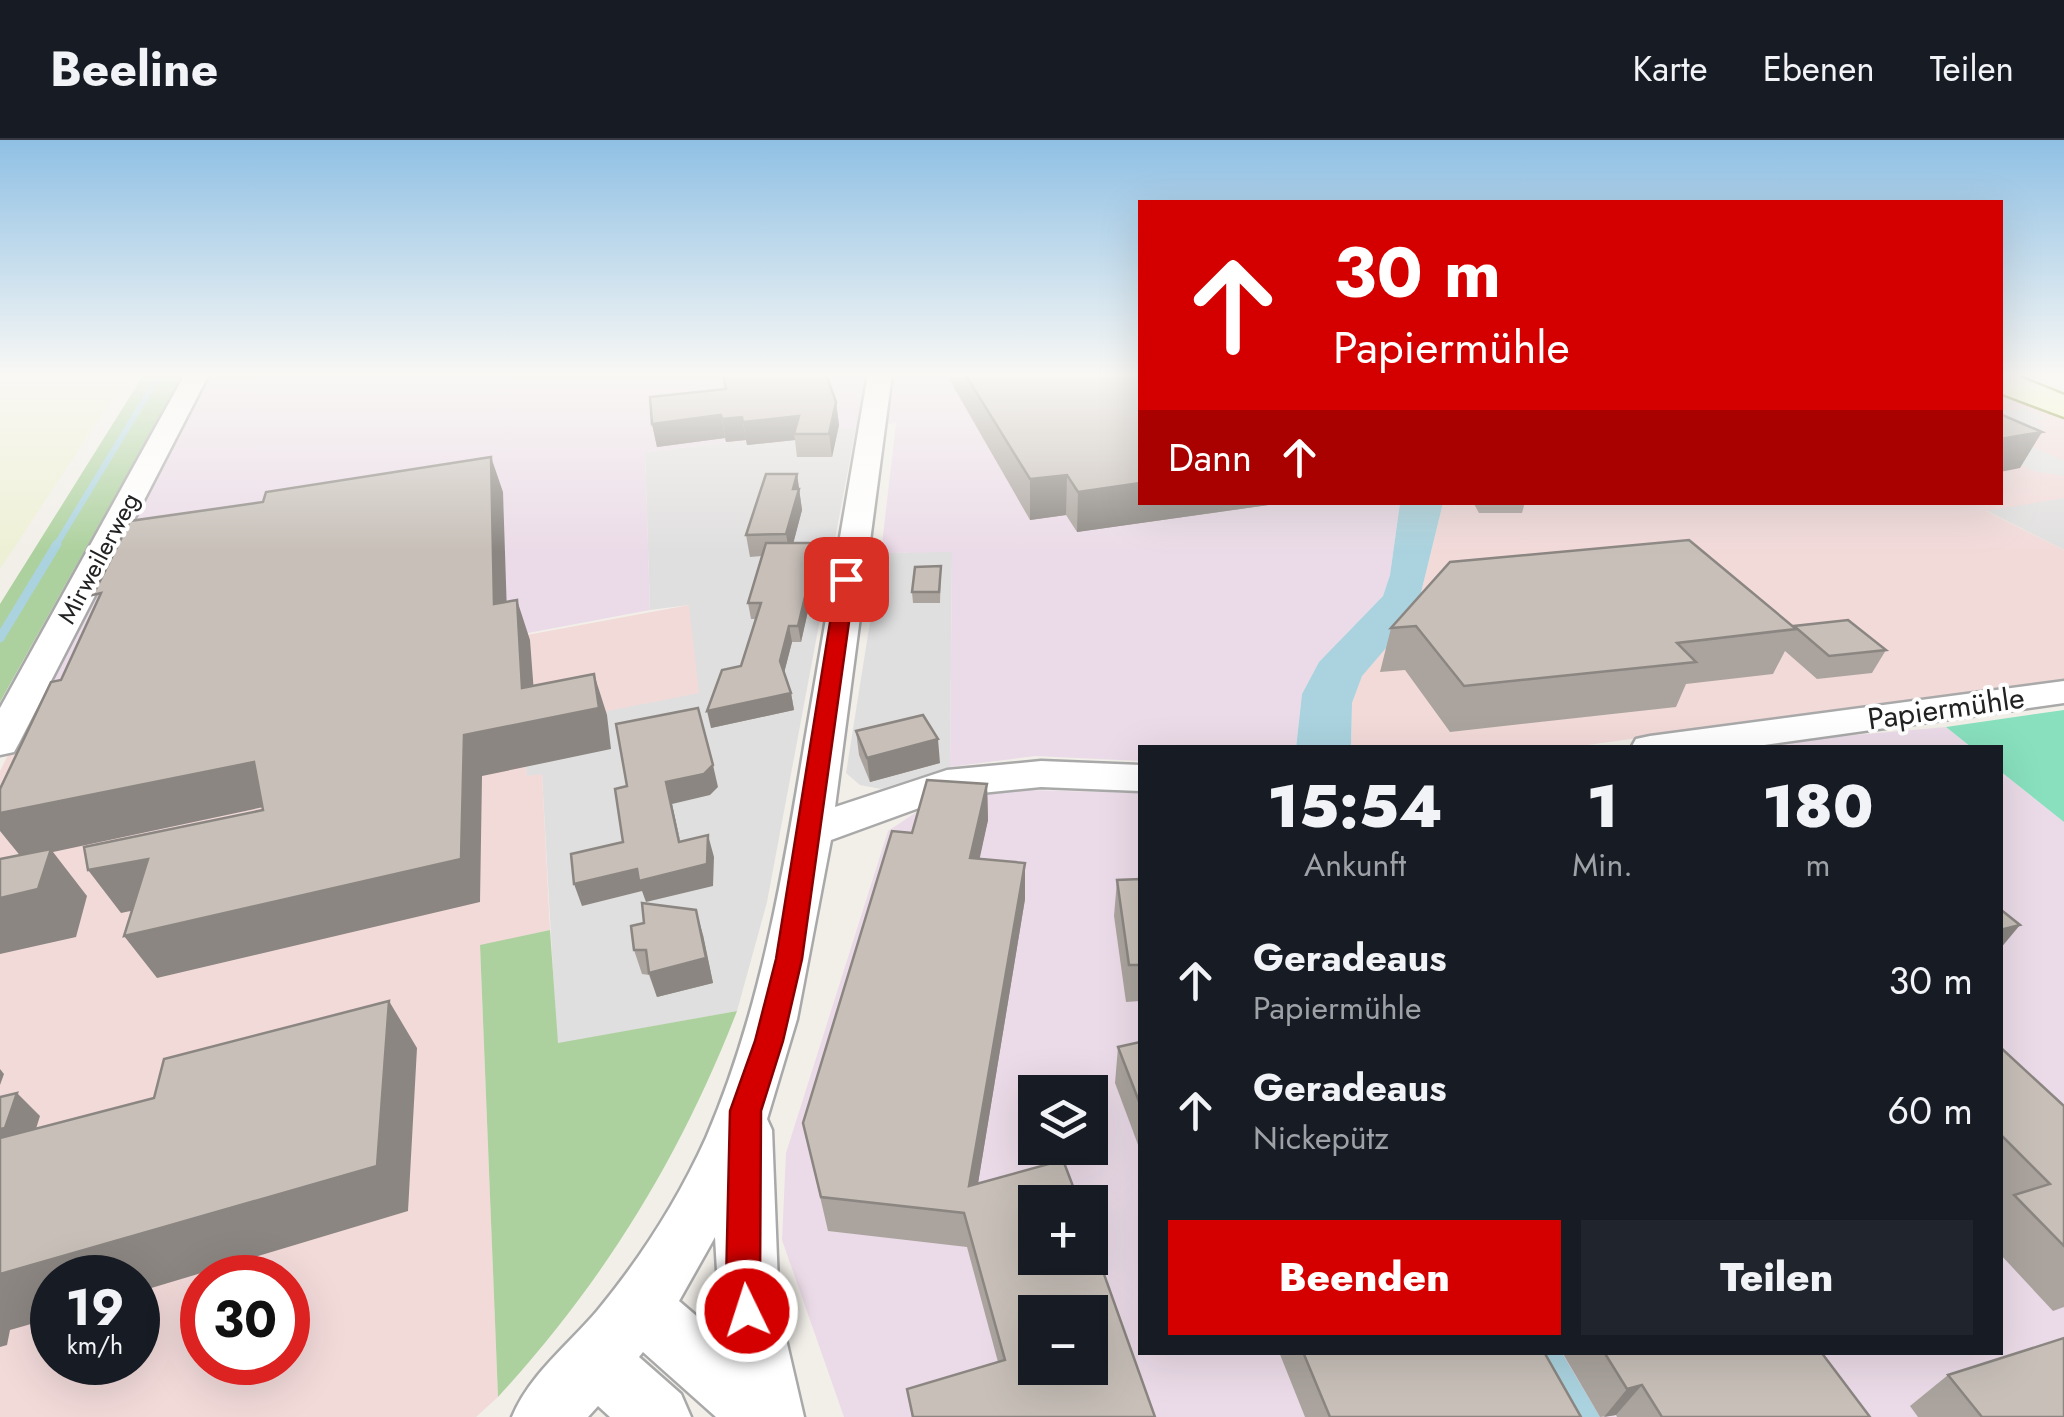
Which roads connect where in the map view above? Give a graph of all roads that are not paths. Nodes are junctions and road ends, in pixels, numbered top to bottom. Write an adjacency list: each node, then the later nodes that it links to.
1 (165, 434): 4 (street, Mirweilerweg)
2 (871, 434): 7 (street)
3 (2064, 692): 5 (street, Papiermühle)
4 (0, 744)
5 (1672, 745)
6 (1138, 778): 7 (street)
7 (811, 831): 8 (street)
8 (746, 1111): 9 (street); 14 (street)
9 (639, 1307): 10 (street); 13 (street)
10 (595, 1360): 11 (street); 12 (street)
11 (545, 1417)
12 (658, 1417)
13 (756, 1417)
14 (771, 1417)

